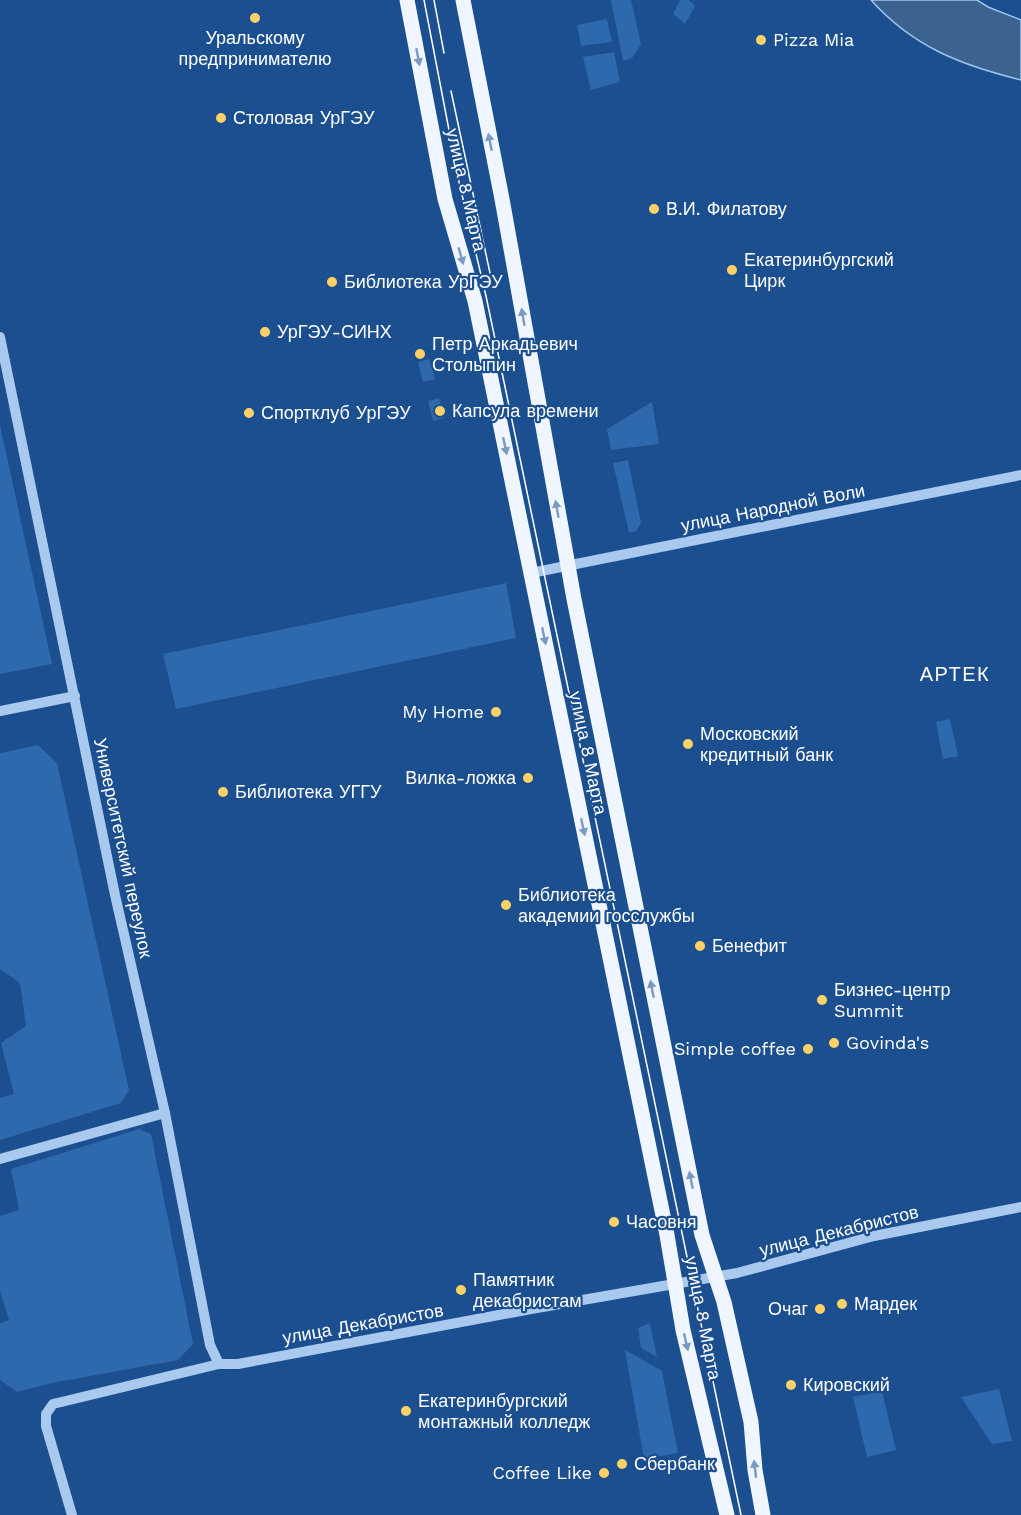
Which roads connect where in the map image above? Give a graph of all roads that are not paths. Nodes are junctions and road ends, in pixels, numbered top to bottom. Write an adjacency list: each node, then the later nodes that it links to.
1 (407, 0): 8 (main road, улица 8 Марта, one-way to 8)
2 (463, 0): 4 (main road, улица 8 Марта)
3 (472, 0): 4 (main road)
4 (470, 38): 7 (main road, улица 8 Марта, one-way to 4)
5 (0, 337): 9 (street, Университетский переулок)
6 (1021, 475): 7 (street, улица Народной Воли)
7 (568, 566): 8 (street, улица Народной Воли); 14 (main road, улица 8 Марта, one-way to 7)
8 (531, 573): 15 (main road, улица 8 Марта, one-way to 15)
9 (75, 696): 10 (street); 11 (street, Университетский переулок)
10 (0, 711)
11 (165, 1113): 12 (street); 16 (street, Университетский переулок)
12 (0, 1159)
13 (1021, 1207): 14 (street, улица Декабристов)
14 (716, 1277): 15 (street, улица Декабристов); 19 (main road, улица 8 Марта, one-way to 14)
15 (675, 1284): 16 (street, улица Декабристов); 18 (main road, улица 8 Марта, one-way to 18)
16 (219, 1364): 17 (street, улица Декабристов)
17 (72, 1515)
18 (727, 1515)
19 (763, 1515)

